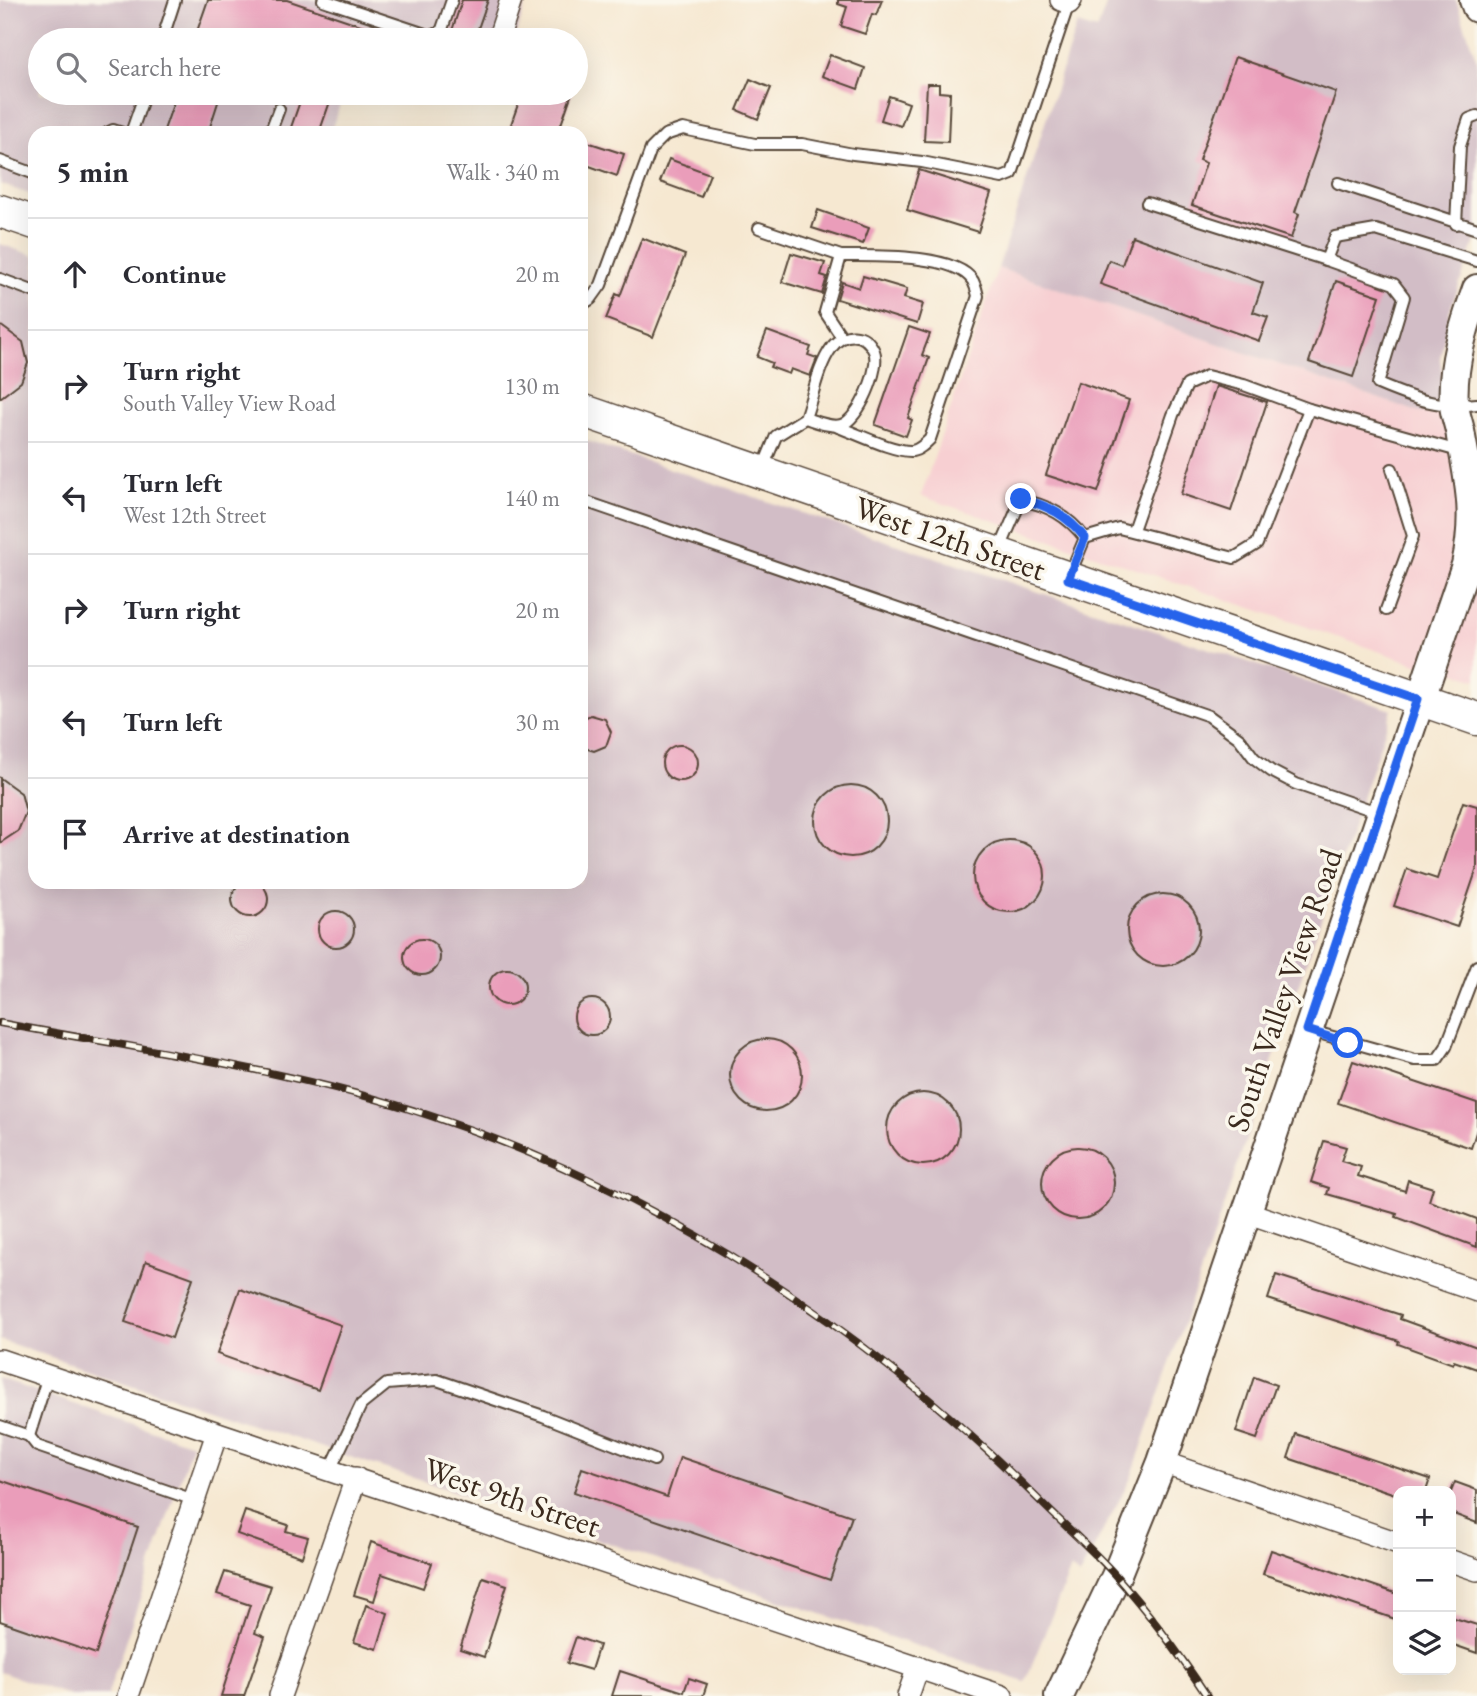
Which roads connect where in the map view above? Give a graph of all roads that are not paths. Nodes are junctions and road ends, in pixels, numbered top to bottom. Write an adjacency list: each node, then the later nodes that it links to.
1 (175, 0): 8 (lane)
2 (323, 0): 9 (lane)
3 (452, 0): 10 (lane)
4 (512, 0): 11 (street)
5 (1474, 0): 7 (street)
6 (1067, 1): 30 (lane)
7 (1477, 8)
8 (166, 28)
9 (407, 28)
10 (442, 28)
11 (502, 28)
12 (141, 105): 15 (lane)
13 (279, 109): 16 (lane)
14 (1477, 116): 21 (lane)
15 (133, 126)
16 (273, 126)
17 (0, 161): 18 (lane)
18 (28, 171)
19 (1338, 183): 21 (lane)
20 (1147, 203): 25 (lane)
21 (1456, 224): 23 (lane)
22 (759, 228): 24 (lane)
23 (1477, 229)
24 (841, 256): 31 (lane); 36 (lane)
25 (1326, 260): 26 (lane); 32 (lane)
26 (1477, 261)
27 (0, 279): 28 (lane)
28 (28, 289)
29 (1477, 289): 32 (street, South Valley View Road)
30 (588, 301)
31 (841, 337): 35 (lane); 36 (lane)
32 (1466, 405): 37 (street, South Valley View Road)
33 (1309, 409): 37 (lane); 42 (lane); 42 (lane)
34 (588, 412): 39 (main road, West 12th Street)
35 (805, 418): 36 (lane); 39 (lane)
36 (838, 427)
37 (1464, 452): 41 (street, South Valley View Road)
38 (1392, 469): 46 (lane)
39 (761, 472): 44 (main road, West 12th Street)
40 (588, 502): 49 (lane)
41 (1476, 524): 47 (street, South Valley View Road)
42 (1133, 530): 43 (lane)
43 (1085, 538): 44 (lane); 45 (lane)
44 (998, 554): 45 (main road, West 12th Street)
45 (1068, 579): 47 (main road, West 12th Street)
46 (1386, 610)
47 (1418, 699): 48 (main road, West 12th Street); 49 (street, South Valley View Road)
48 (1477, 719)
49 (1380, 813): 51 (street, South Valley View Road)
50 (1477, 966): 51 (lane)
51 (1307, 1030): 52 (street, South Valley View Road)
52 (1246, 1212): 53 (street); 60 (street, South Valley View Road)
53 (1477, 1291)
54 (0, 1360): 55 (street, West 9th Street)
55 (48, 1376): 57 (street, West 9th Street); 58 (lane)
56 (0, 1426): 58 (lane)
57 (217, 1433): 61 (street, West 9th Street); 63 (street)
58 (29, 1436): 63 (lane)
59 (654, 1460): 61 (lane)
60 (1162, 1462): 64 (street); 72 (street, South Valley View Road)
61 (330, 1469): 62 (street, West 9th Street)
62 (356, 1478): 67 (street, West 9th Street); 69 (street)
63 (194, 1500): 68 (street)
64 (1393, 1541)
65 (1456, 1563): 66 (street)
66 (1477, 1570)
67 (918, 1667): 70 (street); 71 (street, West 9th Street)
68 (128, 1696)
69 (280, 1696)
70 (908, 1696)
71 (1002, 1696)
72 (1059, 1696)

